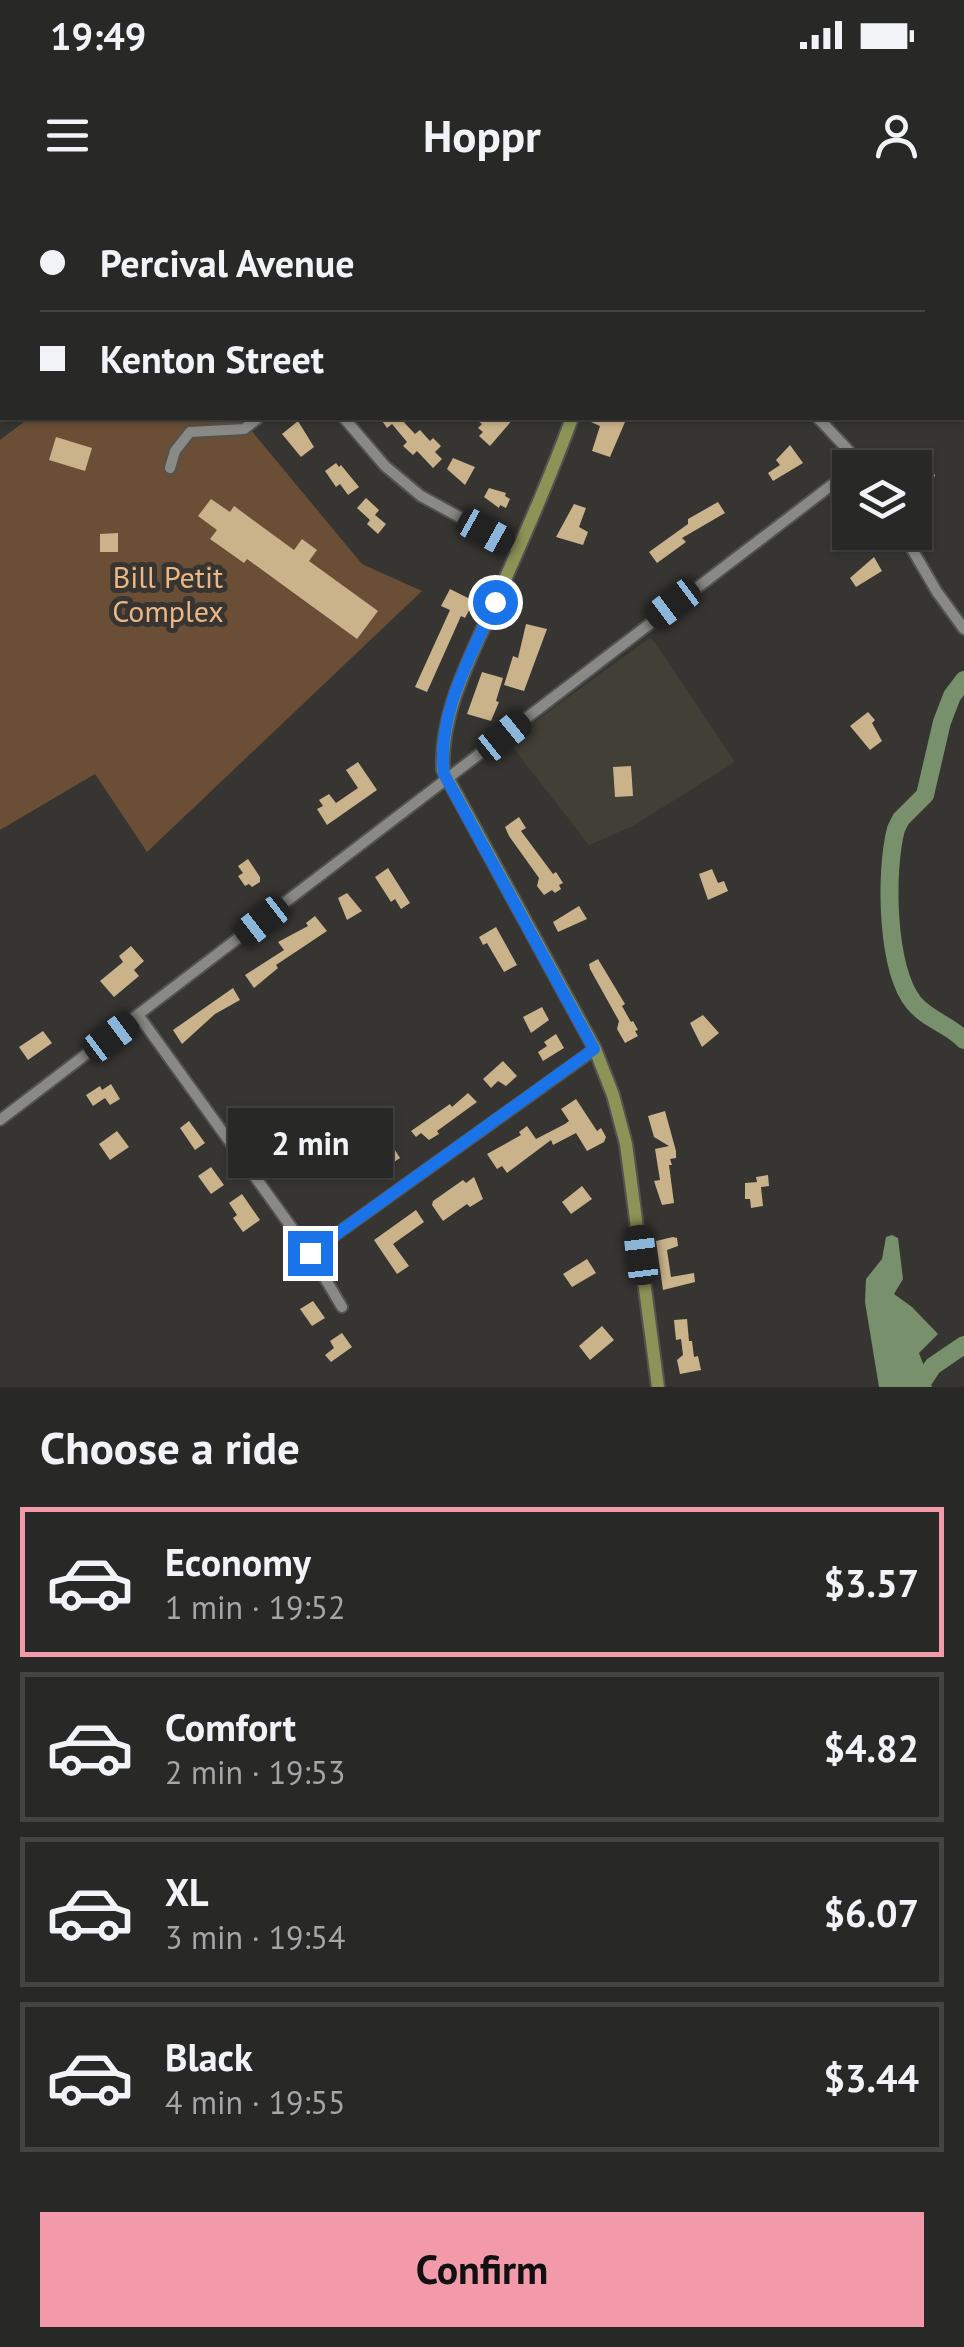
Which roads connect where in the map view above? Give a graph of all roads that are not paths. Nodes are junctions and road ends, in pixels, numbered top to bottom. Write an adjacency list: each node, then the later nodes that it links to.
1 (255, 420): 6 (street)
2 (346, 420): 8 (street)
3 (571, 420): 8 (main road)
4 (820, 420): 5 (street)
5 (844, 450)
6 (170, 468)
7 (832, 487): 11 (street)
8 (518, 549): 11 (main road)
9 (912, 550): 10 (street)
10 (964, 629)
11 (446, 778): 12 (street); 13 (main road)
12 (139, 1016): 14 (street); 15 (street)
13 (594, 1049): 15 (street); 17 (main road)
14 (0, 1120)
15 (310, 1253): 16 (street)
16 (342, 1307)
17 (658, 1387)

